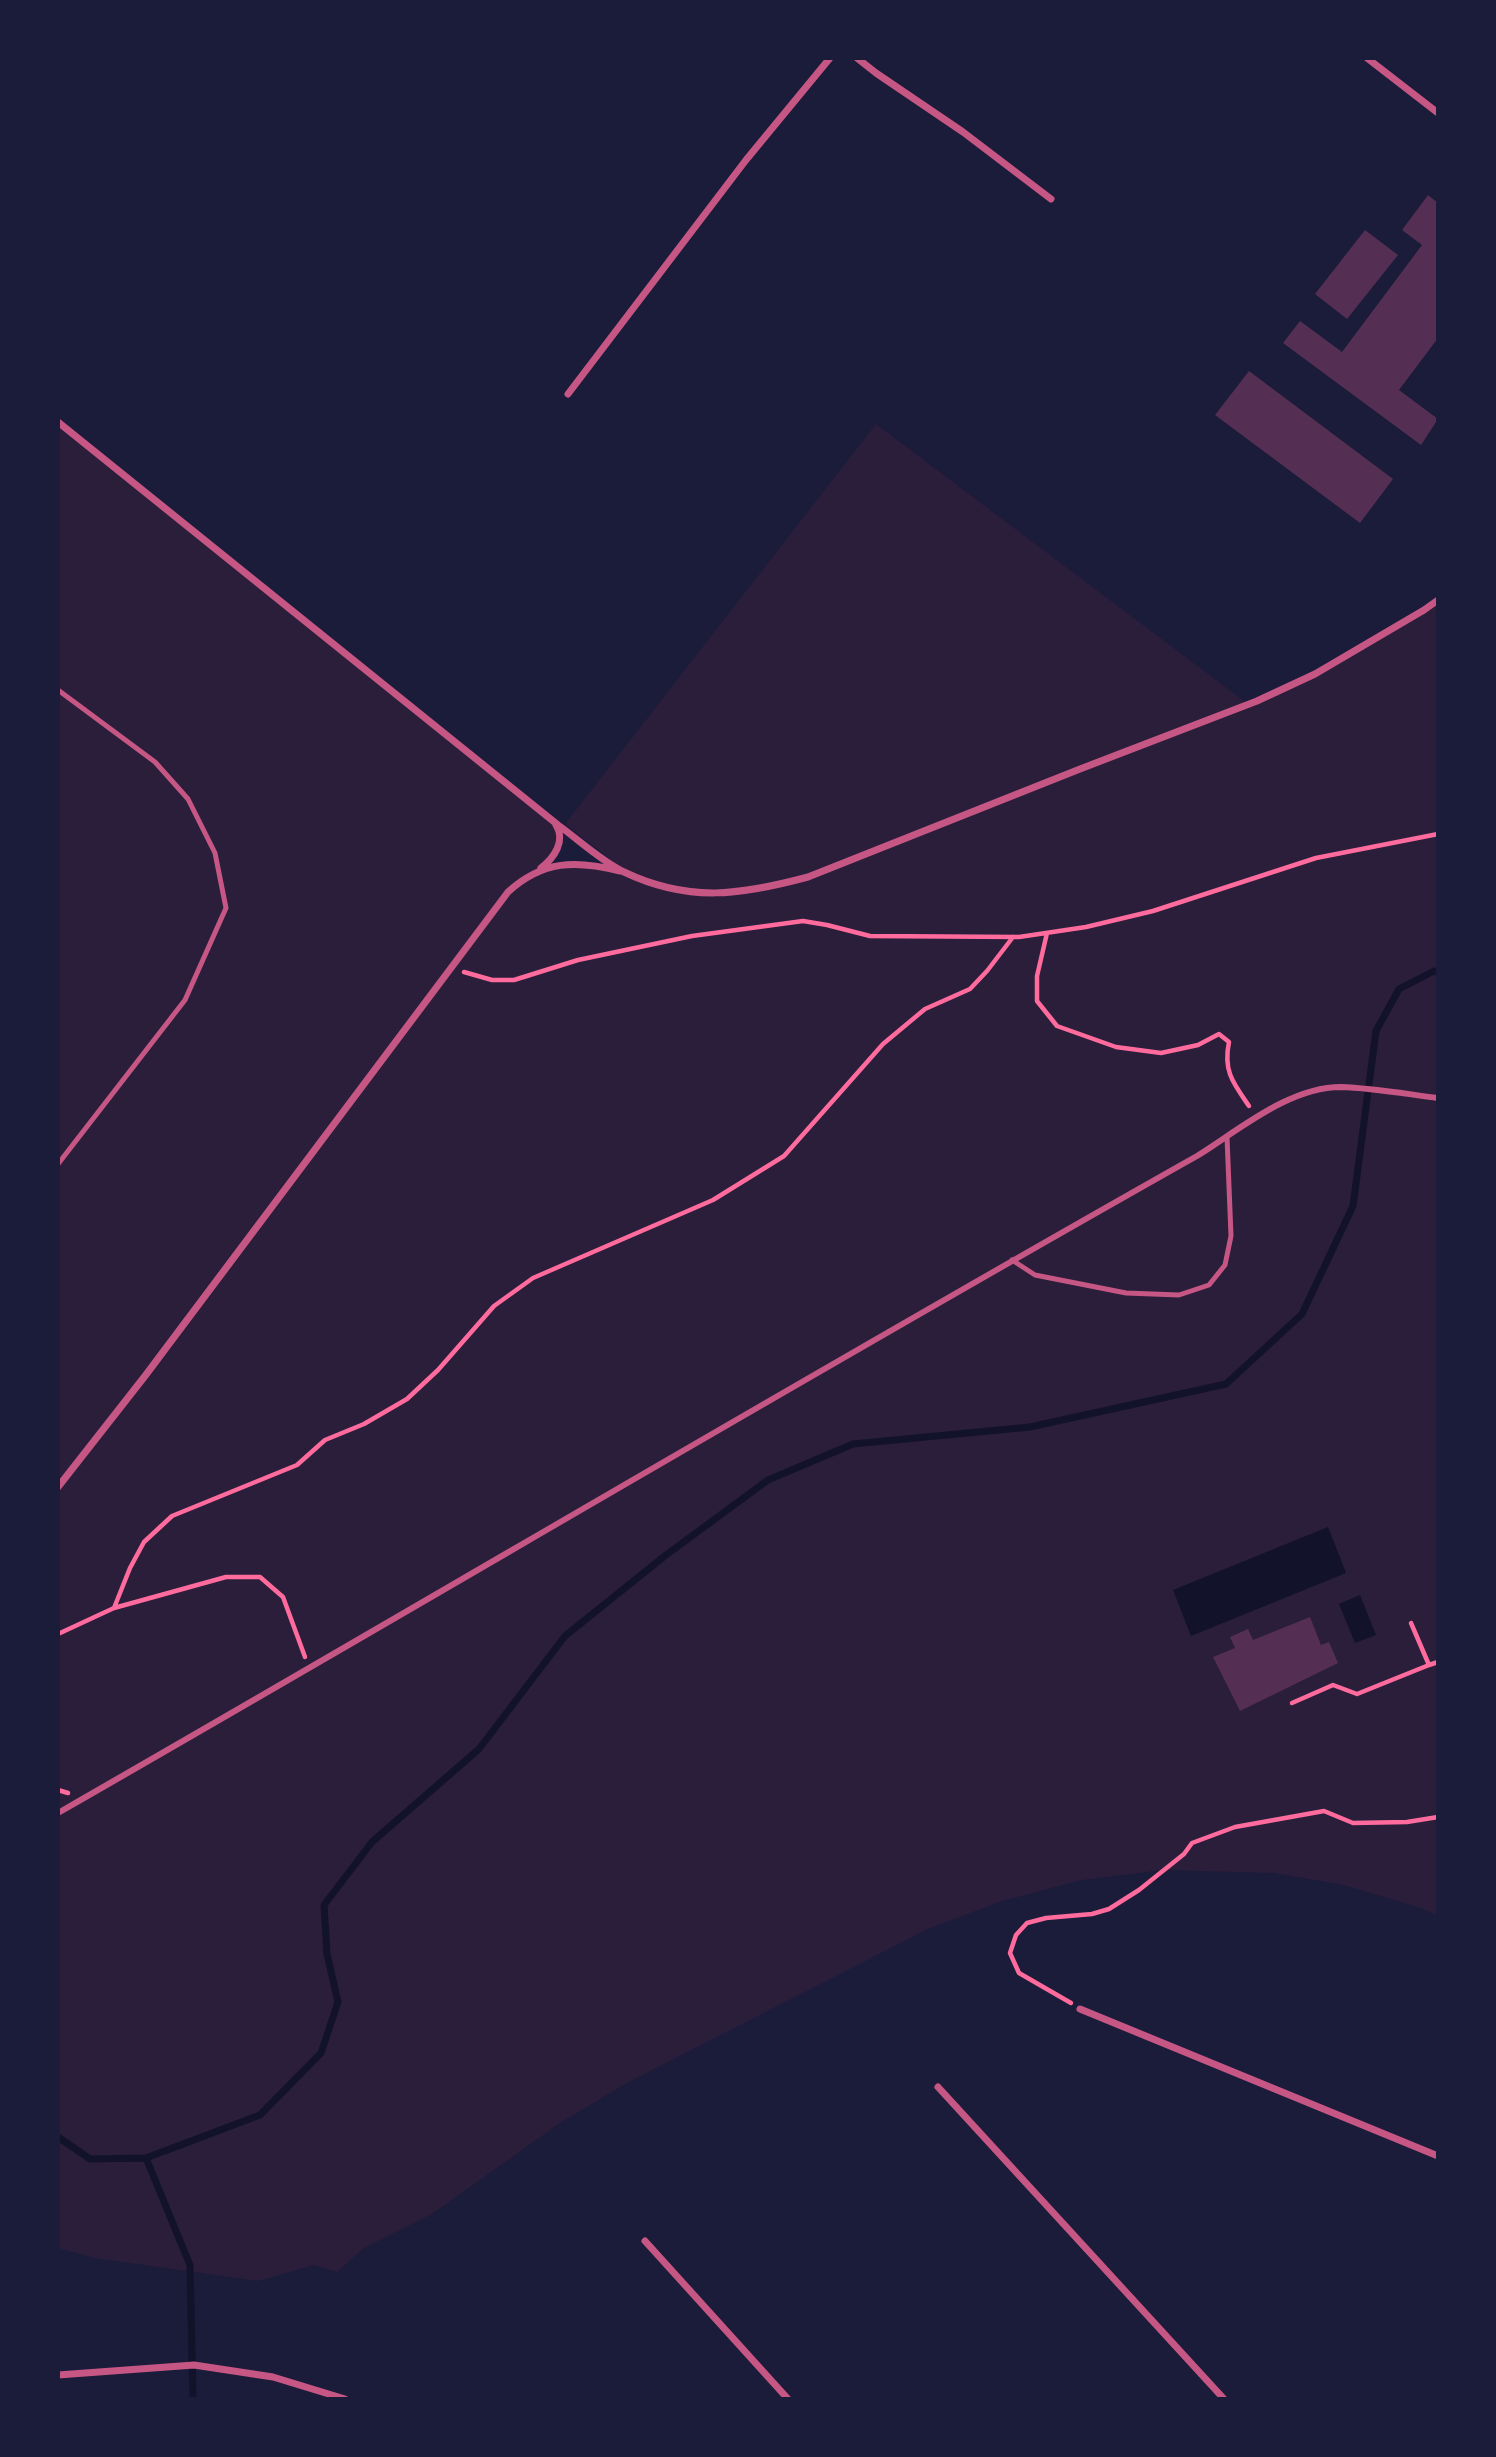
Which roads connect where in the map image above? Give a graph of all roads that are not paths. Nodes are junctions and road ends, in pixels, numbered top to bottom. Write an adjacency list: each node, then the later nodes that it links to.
1 (830, 58): 6 (street)
2 (858, 58): 5 (street)
3 (1367, 58): 4 (street)
4 (1438, 113)
5 (1051, 199)
6 (568, 394)
7 (58, 422): 10 (street)
8 (1438, 600): 12 (street)
9 (58, 690): 15 (lane)
10 (557, 824): 11 (street); 12 (street)
11 (534, 872): 12 (street); 17 (street)
12 (628, 873)
13 (1438, 1098): 14 (street)
14 (1227, 1138): 16 (street); 16 (lane)
15 (58, 1164)
16 (1012, 1260): 18 (street)
17 (58, 1487)
18 (58, 1813)
19 (1080, 2009): 21 (street)
20 (938, 2087): 26 (street)
21 (1438, 2156)
22 (645, 2241): 25 (street)
23 (58, 2375): 24 (street)
24 (345, 2399)
25 (788, 2399)
26 (1224, 2399)

